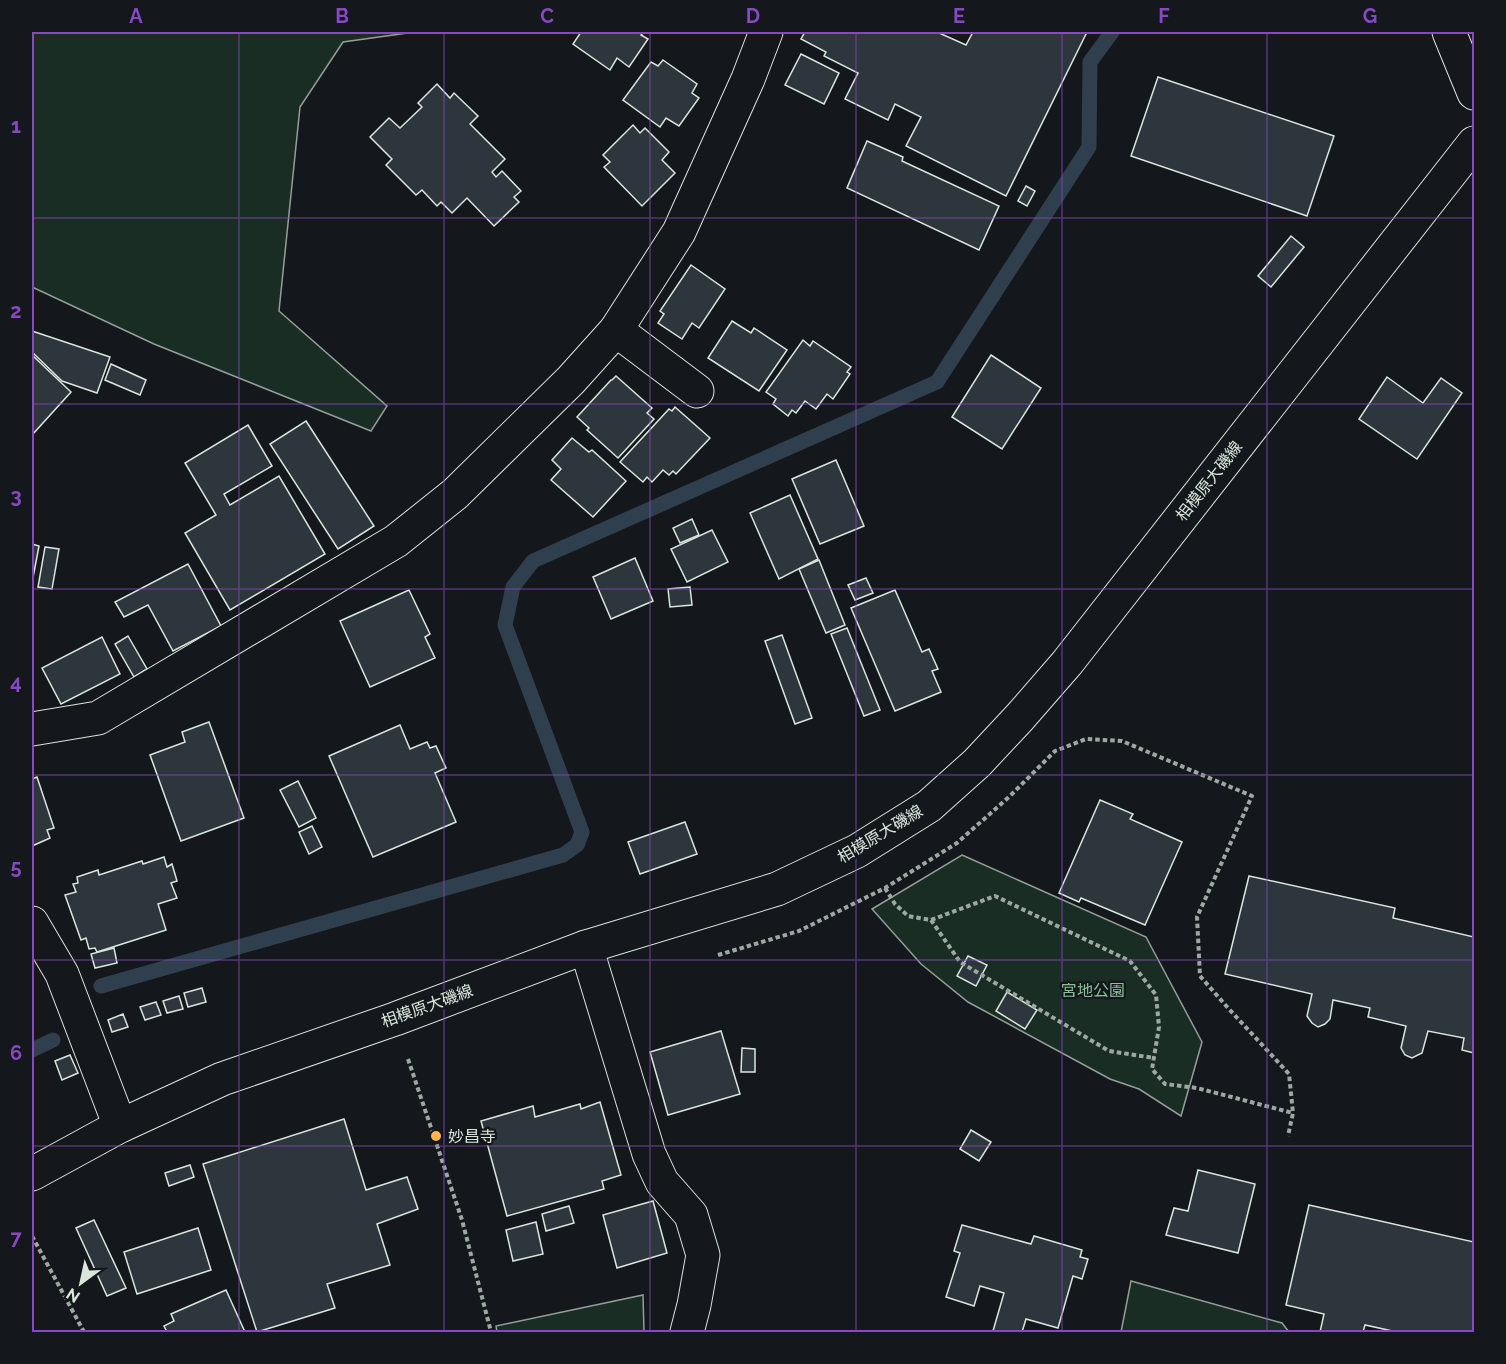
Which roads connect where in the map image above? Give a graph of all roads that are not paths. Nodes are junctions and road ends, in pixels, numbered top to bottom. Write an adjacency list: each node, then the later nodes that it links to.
1 (766, 32): 7 (street)
2 (1449, 32): 5 (street)
3 (1463, 32): 4 (street)
4 (1474, 74)
5 (1474, 93)
6 (1474, 143): 11 (street, 相模原大磯線)
7 (615, 330): 8 (street); 9 (street)
8 (697, 391)
9 (32, 729)
10 (32, 923): 12 (street)
11 (586, 947): 12 (street, 相模原大磯線); 14 (street)
12 (120, 1126): 13 (street, 相模原大磯線)
13 (32, 1173)
14 (687, 1332)

